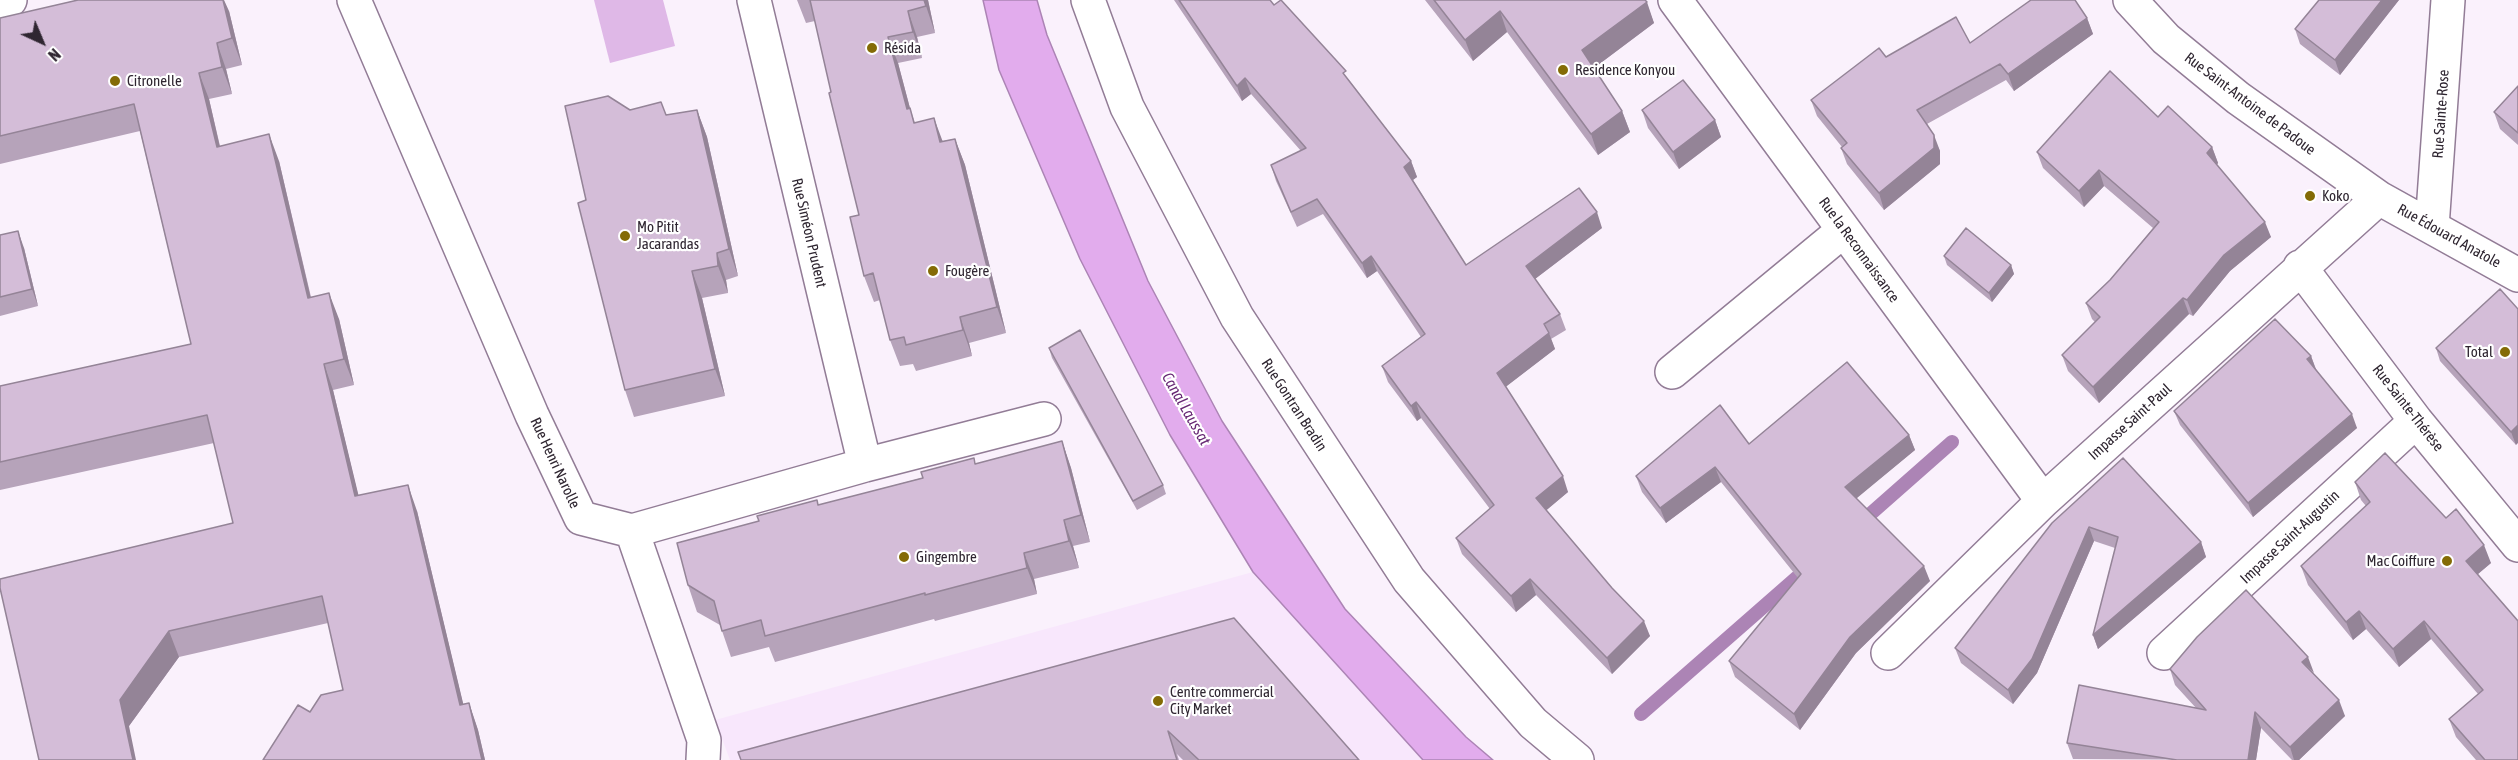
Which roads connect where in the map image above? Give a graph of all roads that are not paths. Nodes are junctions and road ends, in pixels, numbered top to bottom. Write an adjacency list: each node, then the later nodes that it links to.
1 (10, 0): 8 (street)
2 (354, 0): 19 (street, Rue Henri Narolle)
3 (753, 0): 17 (street, Rue Siméon Prudent)
4 (1088, 0): 24 (street, Rue Gontran Bradin)
5 (1675, 0): 11 (street, Rue la Reconnaissance)
6 (2130, 0): 9 (street, Rue Saint-Antoine de Padoue)
7 (2448, 0): 10 (street, Rue Sainte-Rose)
8 (0, 2)
9 (2379, 198): 10 (street, Rue Édouard Anatole); 12 (street, Impasse Saint-Paul)
10 (2432, 227): 13 (street, Rue Édouard Anatole)
11 (1844, 230): 14 (street); 18 (street, Rue la Reconnaissance)
12 (2300, 267): 16 (street, Rue Sainte-Thérèse); 18 (street, Impasse Saint-Paul)
13 (2518, 274)
14 (1672, 372)
15 (1044, 419): 17 (street)
16 (2416, 421): 20 (street, Rue Sainte-Thérèse); 22 (street, Impasse Saint-Augustin)
17 (865, 465): 19 (street)
18 (2043, 501): 21 (street, Impasse Saint-Paul)
19 (632, 531): 23 (street)
20 (2518, 545)
21 (1888, 653)
22 (2164, 653)
23 (703, 760)
24 (1577, 760)

